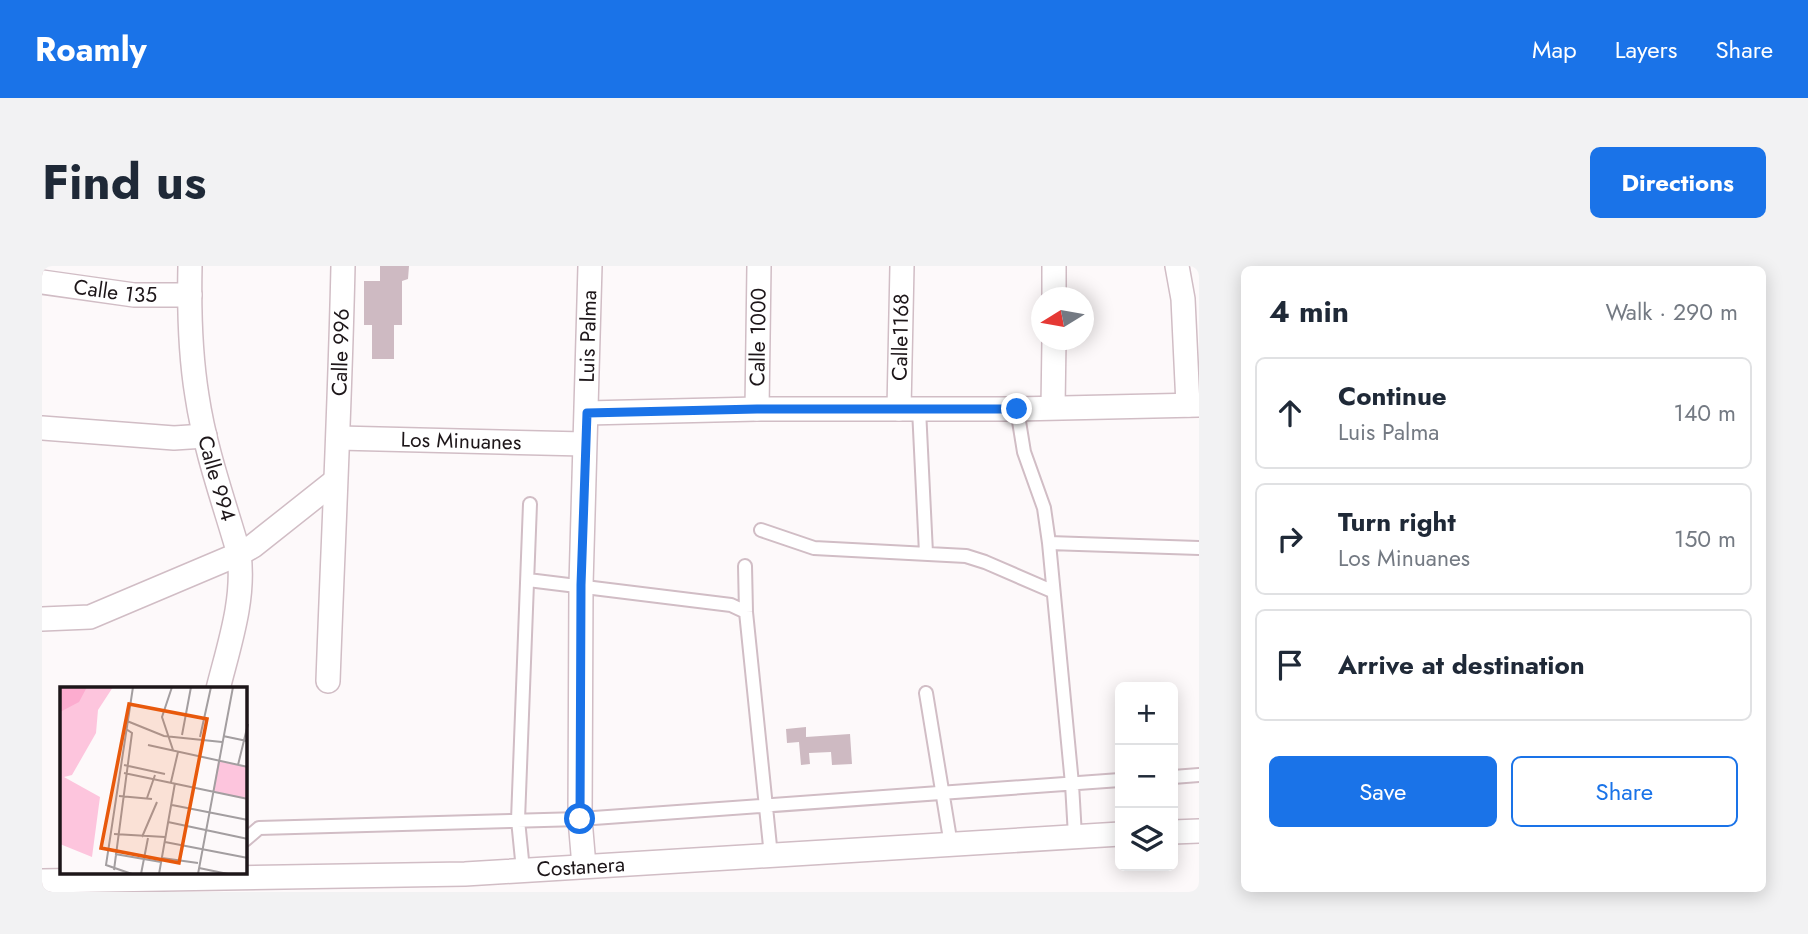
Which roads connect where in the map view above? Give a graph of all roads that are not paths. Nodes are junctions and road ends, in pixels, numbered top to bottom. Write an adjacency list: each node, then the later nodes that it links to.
1 (190, 266): 10 (street, Calle 994)
2 (343, 266): 20 (street, Calle 996)
3 (590, 266): 17 (street, Luis Palma)
4 (758, 266): 14 (street, Calle 1000)
5 (902, 266): 15 (street, Calle1168)
6 (1054, 266): 9 (street)
7 (1177, 266): 12 (street)
8 (42, 282): 10 (street, Calle 135)
9 (1054, 287)
10 (190, 295): 19 (street, Calle 994)
11 (1054, 350): 13 (street)
12 (1193, 405): 13 (street)
13 (1053, 407): 16 (street)
14 (757, 409): 15 (street); 17 (street)
15 (909, 409): 16 (street); 27 (lane)
16 (1017, 409): 25 (lane)
17 (587, 413): 21 (street, Luis Palma)
18 (42, 428): 19 (street)
19 (205, 436): 28 (street, Calle 994)
20 (339, 438): 21 (street, Los Minuanes); 22 (street, Calle 996)
21 (584, 444): 31 (street, Luis Palma)
22 (335, 481): 28 (street); 35 (street, Calle 996)
23 (530, 504): 30 (lane)
24 (761, 530): 27 (lane)
25 (1049, 543): 26 (lane); 32 (lane)
26 (1199, 548)
27 (926, 553): 32 (lane)
28 (239, 554): 34 (street); 36 (street, Calle 994)
29 (745, 566): 33 (lane)
30 (528, 580): 31 (lane); 45 (lane)
31 (581, 585): 33 (lane); 44 (street, Luis Palma)
32 (1052, 591): 41 (lane)
33 (746, 612): 43 (lane)
34 (42, 619)
35 (328, 681)
36 (218, 687)
37 (926, 693): 42 (lane)
38 (1199, 775): 39 (lane)
39 (1178, 777)
40 (1115, 780): 41 (lane)
41 (1072, 784): 42 (lane); 49 (lane)
42 (943, 793): 43 (lane); 51 (lane)
43 (767, 805): 44 (lane); 52 (lane)
44 (580, 819): 45 (lane); 53 (street, Luis Palma)
45 (519, 820): 50 (lane); 54 (lane)
46 (1199, 831): 47 (street)
47 (1178, 832)
48 (1115, 834): 49 (street, Costanera)
49 (1075, 836): 51 (street, Costanera)
50 (247, 838)
51 (951, 845): 52 (street, Costanera)
52 (771, 856): 53 (street, Costanera)
53 (584, 866): 54 (street, Costanera)
54 (523, 870): 56 (street, Costanera)
55 (176, 876): 56 (street, Costanera); 57 (street, Costanera)
56 (242, 876)
57 (42, 881)

